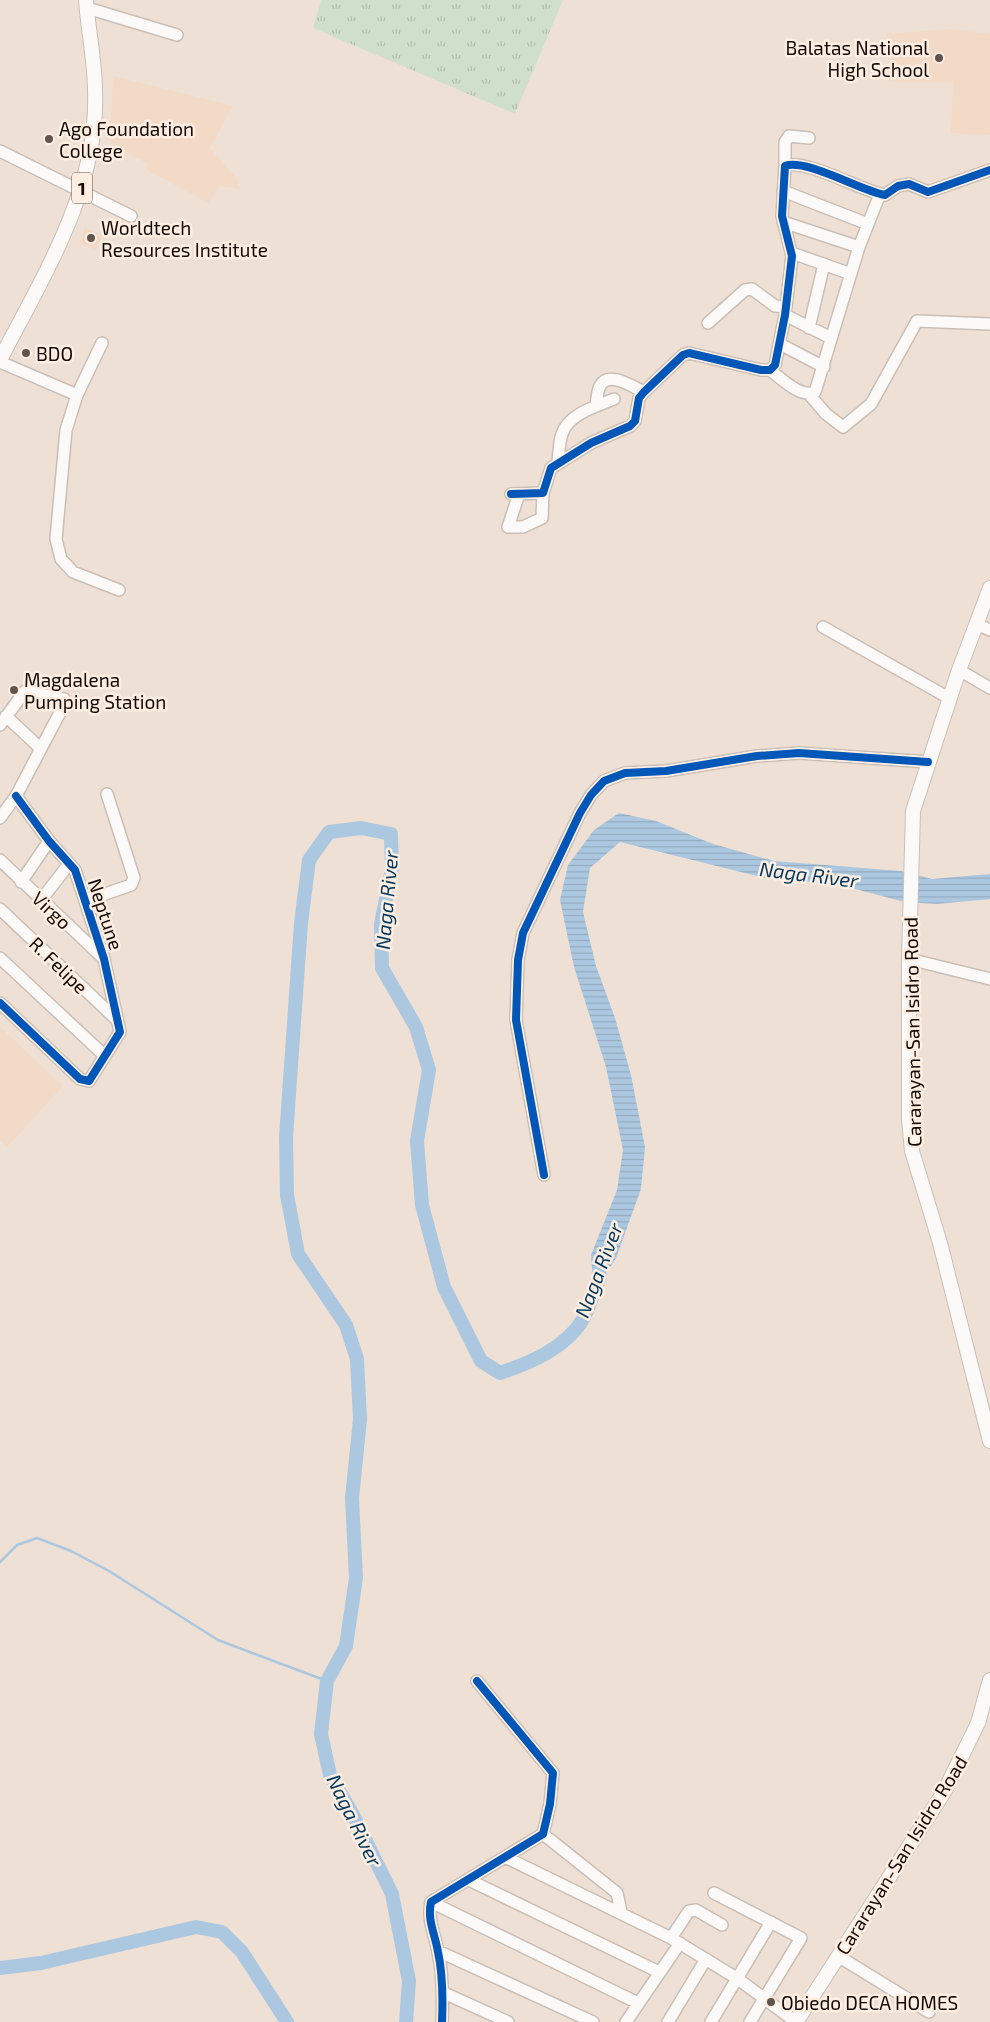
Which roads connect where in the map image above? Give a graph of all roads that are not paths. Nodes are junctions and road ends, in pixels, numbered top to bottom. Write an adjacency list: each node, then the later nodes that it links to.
1 (86, 4): 2 (street); 8 (main road, 1)
2 (177, 35)
3 (809, 138): 5 (street)
4 (0, 151): 8 (street)
5 (785, 166): 7 (street); 9 (street)
6 (990, 170): 9 (street)
7 (783, 191): 11 (street); 12 (street)
8 (81, 192): 10 (street); 23 (main road, 1)
9 (880, 194): 12 (street)
10 (131, 216)
11 (783, 222): 13 (street); 14 (street)
12 (868, 224): 13 (street)
13 (860, 248): 16 (street)
14 (792, 253): 15 (street); 17 (street)
15 (824, 264): 16 (street); 20 (street)
16 (851, 274): 21 (street)
17 (786, 311): 18 (street); 20 (street); 24 (street)
18 (708, 323)
19 (990, 324): 29 (street)
20 (809, 328): 21 (street)
21 (831, 338): 26 (street)
22 (102, 343): 30 (street)
23 (4, 344): 25 (main road, 1)
24 (780, 344): 26 (street); 27 (street)
25 (0, 361): 30 (street)
26 (824, 367): 29 (street)
27 (770, 370): 28 (street); 29 (street)
28 (644, 392): 32 (street); 33 (street)
29 (809, 394)
30 (77, 395): 36 (street)
31 (614, 399): 32 (street)
32 (596, 406): 33 (street)
33 (558, 462): 34 (street)
34 (544, 494): 34 (street)
35 (990, 588): 37 (main road, Cararayan-San Isidro Road)
36 (119, 590)
37 (976, 624): 39 (street); 40 (main road, Cararayan-San Isidro Road)
38 (823, 627): 42 (street)
39 (990, 630)
40 (959, 670): 41 (street); 42 (main road, Cararayan-San Isidro Road)
41 (990, 688)
42 (950, 698): 45 (main road, Cararayan-San Isidro Road)
43 (3, 721): 44 (street); 44 (street)
44 (40, 748): 47 (street)
45 (928, 762): 58 (main road, Cararayan-San Isidro Road); 63 (street)
46 (107, 794): 54 (street)
47 (16, 796): 48 (street); 49 (street, Neptune)
48 (0, 818)
49 (49, 842): 51 (street, Neptune); 52 (street)
50 (0, 860): 52 (street, Virgo)
51 (69, 864): 53 (street); 54 (street, Neptune)
52 (21, 882): 53 (street, Virgo)
53 (41, 900): 57 (street, Virgo)
54 (85, 901): 57 (street, Neptune)
55 (0, 909): 61 (street, R. Felipe)
56 (0, 958): 62 (street)
57 (104, 959): 61 (street, Neptune)
58 (909, 959): 59 (street); 64 (main road, Cararayan-San Isidro Road)
59 (990, 979)
60 (0, 1003): 62 (street, Neptune)
61 (117, 1020): 62 (street, Neptune)
62 (105, 1056)
63 (544, 1175)
64 (990, 1441)
65 (990, 1680): 67 (main road, Cararayan-San Isidro Road)
66 (477, 1681): 68 (street)
67 (986, 1708): 78 (main road, Cararayan-San Isidro Road)
68 (543, 1834): 69 (street); 73 (street)
69 (505, 1857): 70 (street); 73 (street)
70 (469, 1880): 72 (street); 80 (street)
71 (714, 1893): 74 (street)
72 (431, 1902): 77 (street); 84 (street)
73 (621, 1912): 76 (street)
74 (771, 1922): 81 (street); 83 (street)
75 (722, 1925): 76 (street)
76 (676, 1940): 79 (street); 80 (street)
77 (438, 1951): 82 (street); 90 (street)
78 (838, 1956): 85 (street); 94 (main road, Cararayan-San Isidro Road)
79 (706, 1959): 81 (street); 91 (street)
80 (659, 1972): 84 (street)
81 (738, 1979): 83 (street); 92 (street)
82 (444, 1993): 86 (street); 88 (street)
83 (765, 1997): 93 (street); 94 (street)
84 (638, 2004): 87 (street)
85 (929, 2012)
86 (485, 2018): 89 (street)
87 (628, 2021)
88 (442, 2022)
89 (508, 2022)
90 (593, 2022)
91 (668, 2022)
92 (710, 2022)
93 (750, 2022)
94 (796, 2022)

